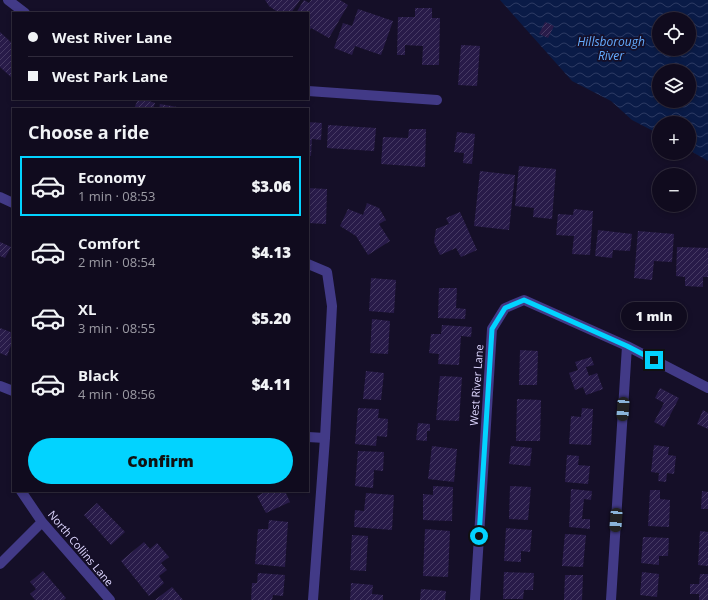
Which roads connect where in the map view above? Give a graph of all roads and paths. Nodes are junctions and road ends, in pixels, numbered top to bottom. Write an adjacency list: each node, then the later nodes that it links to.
1 (8, 0): 2 (street)
2 (24, 12)
3 (309, 91): 4 (street)
4 (438, 100)
5 (0, 197): 6 (street)
6 (12, 203)
7 (309, 264): 13 (street)
8 (627, 346): 10 (street, West River Lane); 19 (street, West River Lane); 20 (street)
9 (0, 386): 11 (street)
10 (708, 388)
11 (12, 391)
12 (309, 437): 13 (street)
13 (325, 438): 18 (street)
14 (22, 492): 15 (street, North Collins Lane)
15 (42, 522): 16 (street); 17 (street, North Collins Lane)
16 (0, 564)
17 (110, 600)
18 (313, 600)
19 (475, 600)
20 (611, 600)

